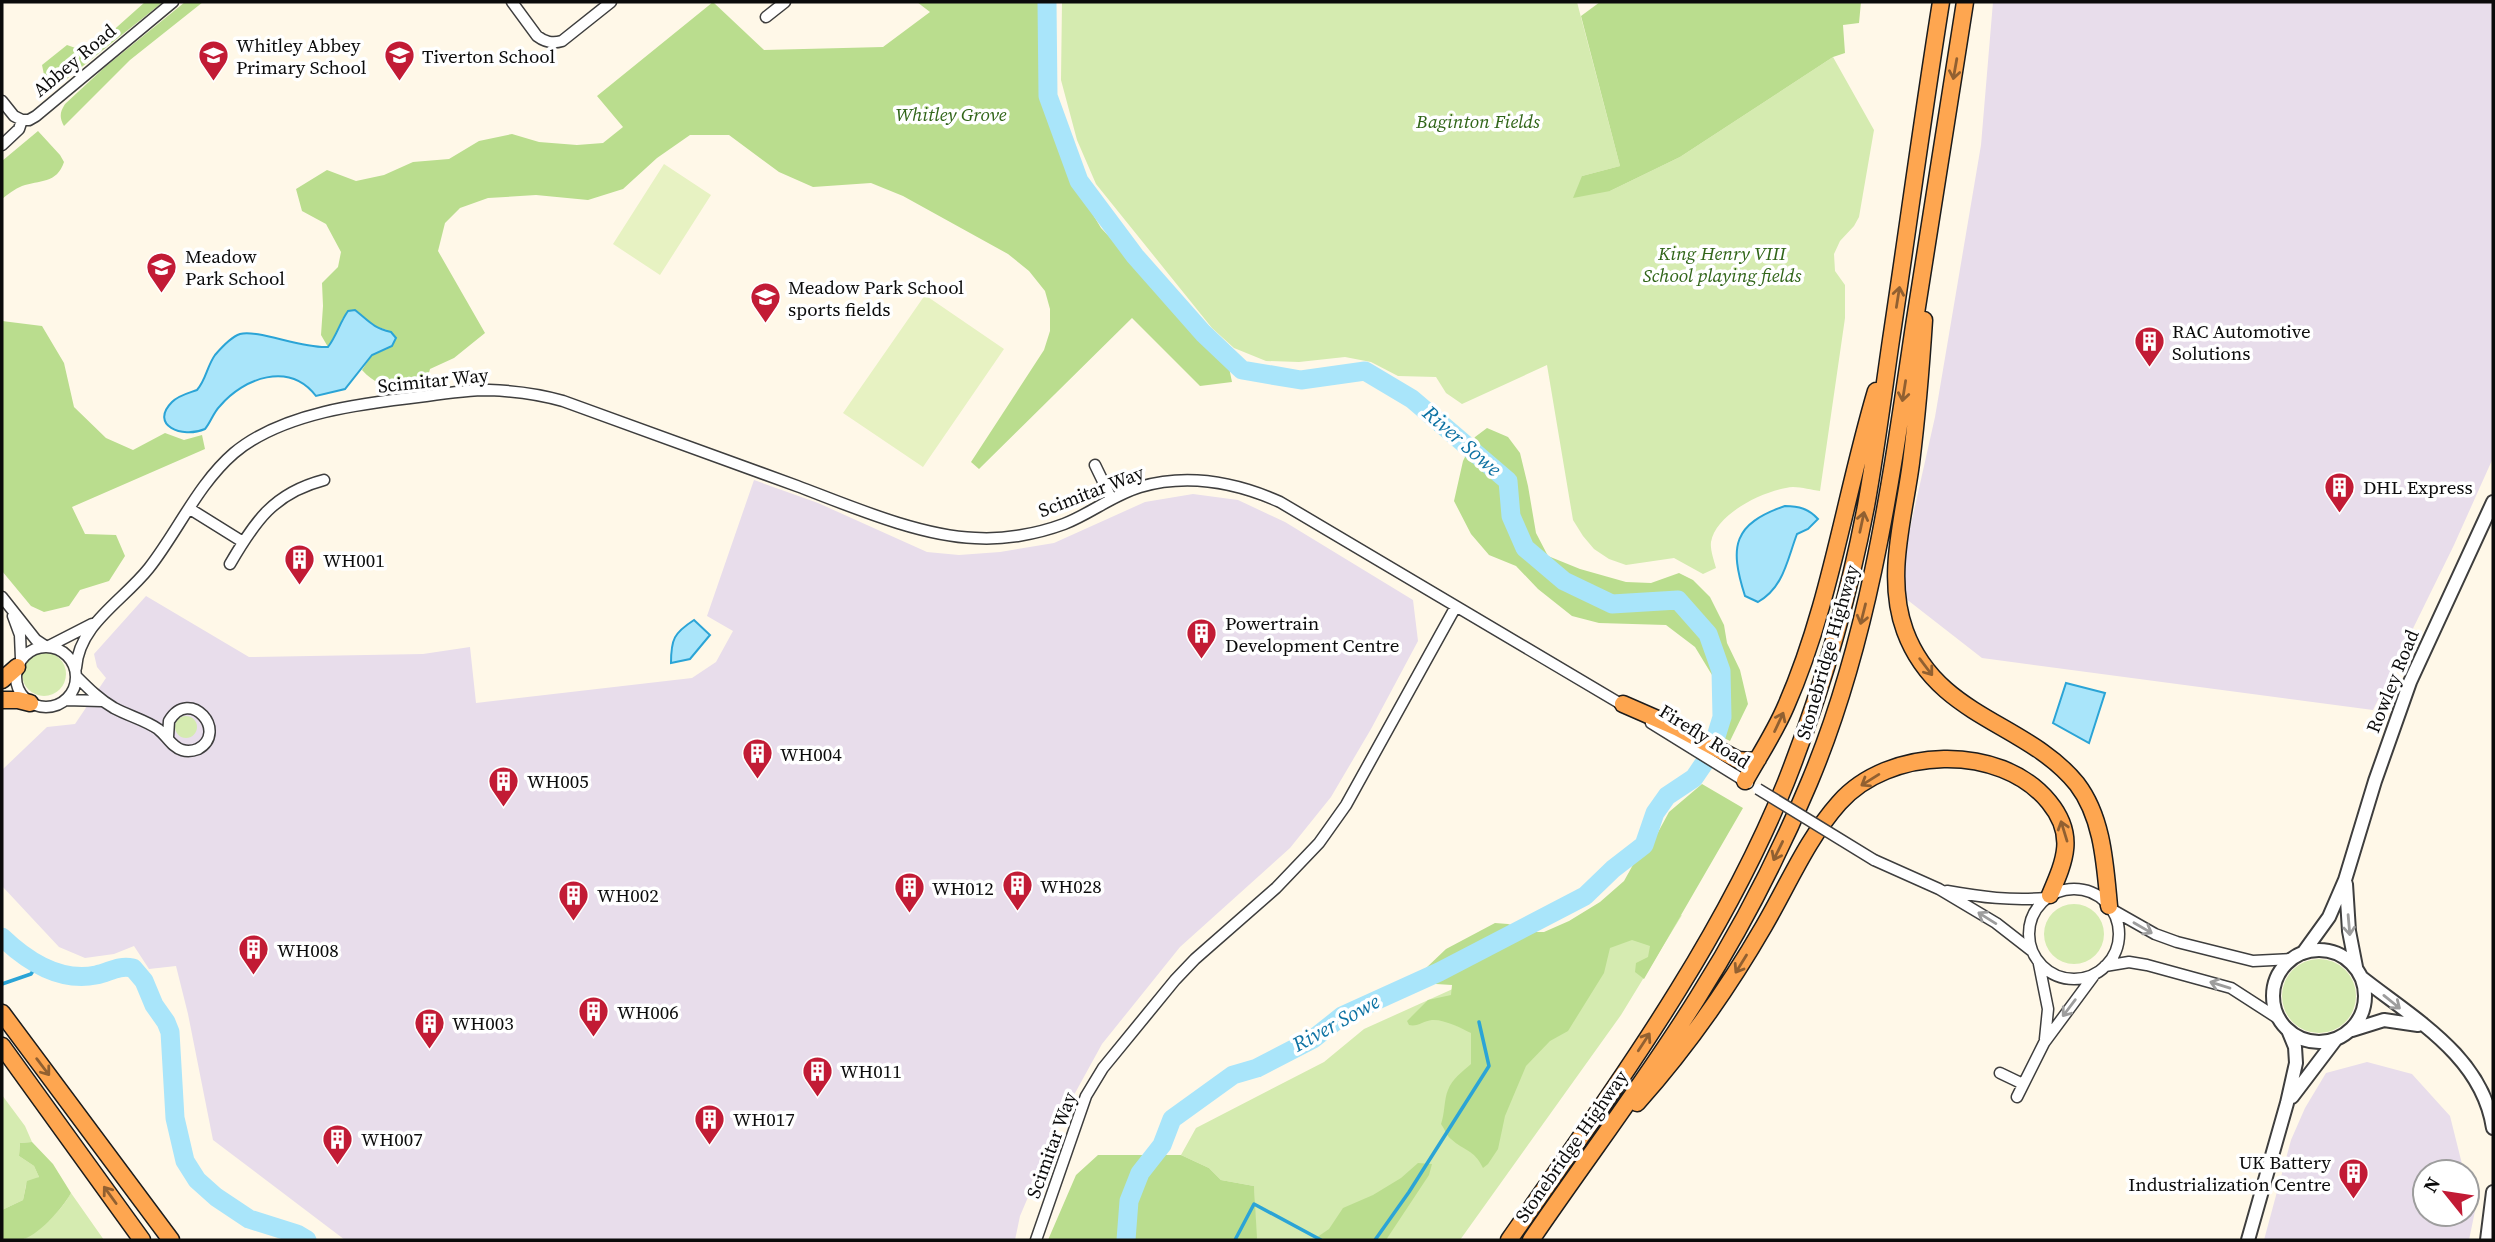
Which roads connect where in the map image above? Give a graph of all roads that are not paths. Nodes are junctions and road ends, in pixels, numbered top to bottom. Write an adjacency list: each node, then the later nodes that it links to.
1 (173, 2): 9 (street, Abbey Road)
2 (512, 2): 3 (street)
3 (611, 2)
4 (785, 2): 7 (street)
5 (1941, 2): 12 (highway, Stonebridge Highway, one-way to 5)
6 (1965, 2): 11 (highway, Stonebridge Highway, one-way to 11)
7 (766, 18)
8 (2, 101): 9 (street)
9 (22, 120): 10 (street, Abbey Road)
10 (2, 145)
11 (1923, 265): 42 (highway, one-way to 42); 64 (highway, Stonebridge Highway, one-way to 64)
12 (1891, 341): 36 (highway, one-way to 12); 69 (highway, Stonebridge Highway, one-way to 12)
13 (1095, 465): 15 (street)
14 (324, 480): 18 (street)
15 (1111, 498): 17 (street, Scimitar Way); 21 (street, Scimitar Way)
16 (2493, 502): 39 (street, Rowley Road)
17 (190, 509): 18 (street); 23 (street, Scimitar Way)
18 (243, 542): 19 (street)
19 (230, 564)
20 (2, 597): 22 (street)
21 (1455, 608): 32 (street); 68 (street, Scimitar Way)
22 (11, 610): 24 (street); 25 (street)
23 (95, 622): 24 (street); 26 (street)
24 (47, 646): 25 (street); 26 (street)
25 (19, 663): 27 (highway); 31 (street)
26 (76, 673): 29 (street); 30 (street)
27 (2, 680)
28 (2, 700): 31 (highway)
29 (66, 700): 30 (street); 31 (street)
30 (102, 701): 34 (street)
31 (30, 703)
32 (1623, 704): 37 (highway)
33 (171, 718): 34 (street); 35 (street); 35 (street)
34 (144, 721): 35 (street)
35 (168, 737)
36 (1758, 759): 37 (highway); 38 (highway)
37 (1734, 766): 38 (street, Firefly Road)
38 (1751, 785): 40 (street, Firefly Road, bridge)
39 (2345, 880): 44 (street, Rowley Road); 48 (street, Rowley Road, one-way to 48)
40 (1939, 889): 41 (street, Firefly Road); 43 (street, Firefly Road, one-way to 40)
41 (2049, 897): 42 (street); 43 (street); 64 (highway, one-way to 64)
42 (2110, 908): 44 (street, one-way to 44); 46 (street)
43 (2032, 951): 45 (street)
44 (2297, 956): 48 (street); 50 (street)
45 (2039, 962): 47 (street); 55 (street)
46 (2105, 966): 47 (street); 50 (street, one-way to 46)
47 (2095, 973): 55 (street, one-way to 55)
48 (2359, 973): 51 (street, one-way to 51); 53 (street)
49 (2, 1013): 67 (highway, one-way to 67)
50 (2279, 1019): 52 (street)
51 (2423, 1026): 53 (street); 62 (street)
52 (2288, 1030): 54 (street); 61 (street)
53 (2348, 1032): 54 (street)
54 (2336, 1039): 61 (street)
55 (2044, 1043): 59 (street)
56 (2, 1046): 63 (highway)
57 (2, 1063): 63 (highway)
58 (2000, 1073): 59 (street)
59 (2024, 1084): 60 (street)
60 (2017, 1097)
61 (2287, 1103): 71 (street)
62 (2493, 1128)
63 (77, 1150): 66 (highway, one-way to 63)
64 (1591, 1154): 70 (highway, Stonebridge Highway)
65 (2493, 1192): 72 (street)
66 (142, 1240)
67 (171, 1240)
68 (1036, 1240)
69 (1509, 1240)
70 (1531, 1240)
71 (2248, 1240)
72 (2487, 1240)

